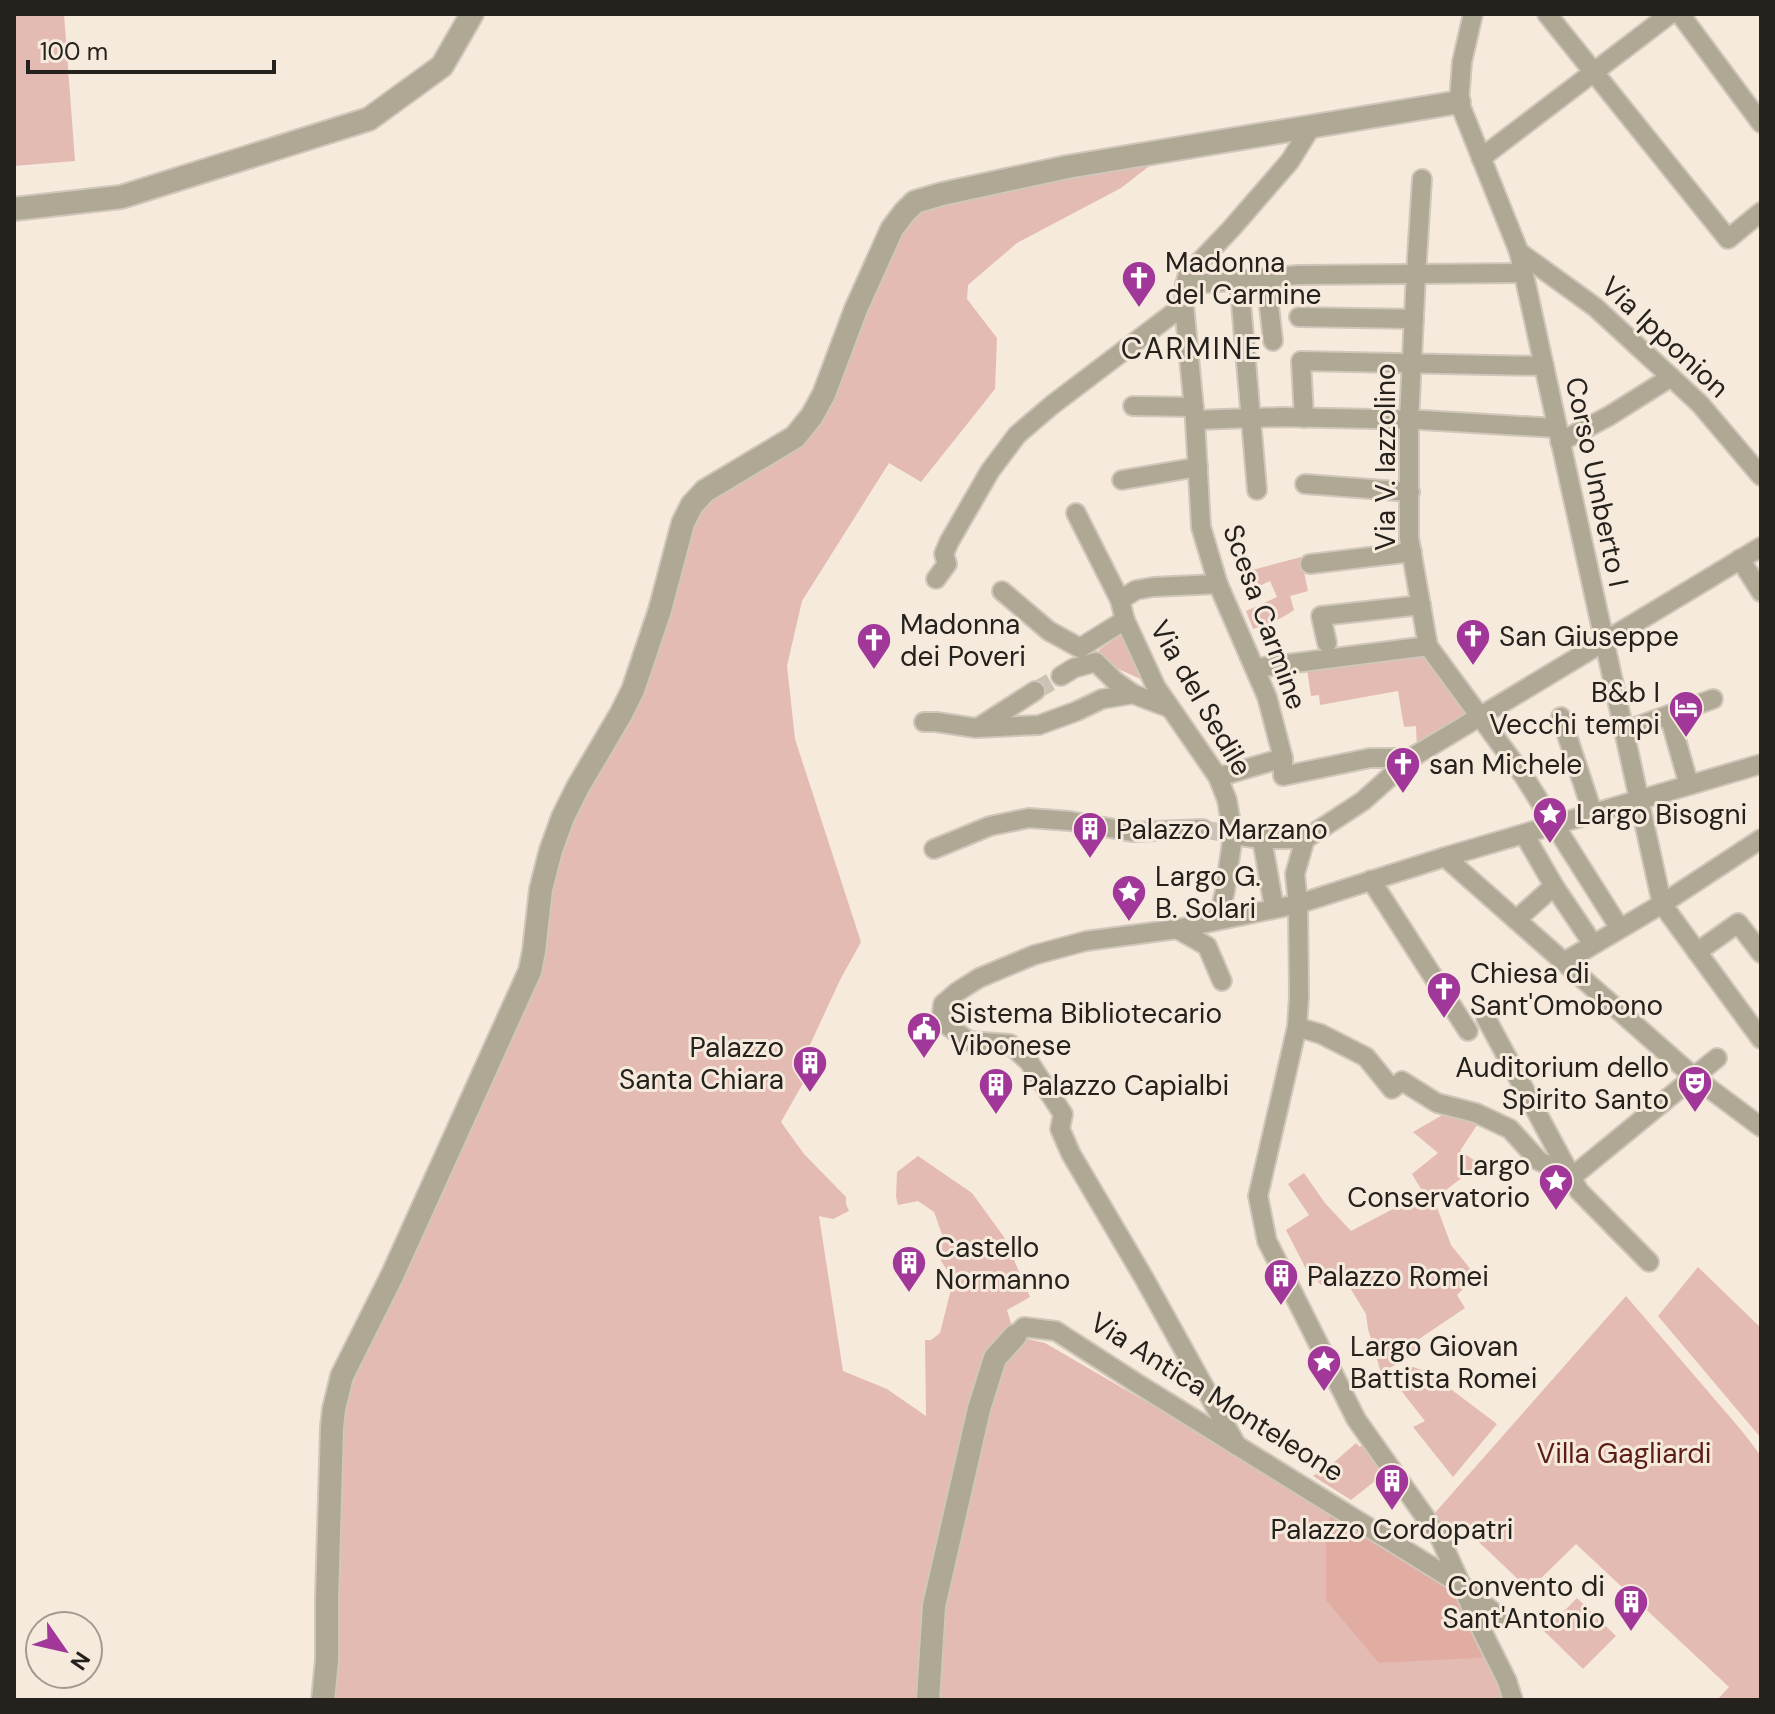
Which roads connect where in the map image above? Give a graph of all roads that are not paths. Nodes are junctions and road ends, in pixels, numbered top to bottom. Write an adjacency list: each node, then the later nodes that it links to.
1 (472, 14): 12 (street)
2 (1473, 14): 7 (street)
3 (1547, 14): 6 (street)
4 (1670, 14): 6 (street)
5 (1680, 14): 8 (street)
6 (1593, 72): 10 (street); 13 (street)
7 (1459, 102): 9 (street); 10 (street, Corso Umberto I)
8 (1761, 123)
9 (1311, 127): 18 (street); 109 (street)
10 (1481, 158): 14 (street, Corso Umberto I)
11 (1422, 179): 16 (street, Via V. Iazzolino)
12 (14, 209)
13 (1761, 212)
14 (1519, 252): 15 (street, Corso Umberto I); 26 (street, Via Ipponion)
15 (1523, 273): 16 (street); 25 (street, Corso Umberto I)
16 (1416, 274): 17 (street); 22 (street, Via V. Iazzolino)
17 (1266, 279): 18 (street); 23 (street)
18 (1185, 285): 20 (street, Scesa Carmine)
19 (1240, 291): 29 (street)
20 (1184, 305): 28 (street, Scesa Carmine); 44 (street)
21 (1299, 317): 22 (street)
22 (1414, 319): 24 (street, Via V. Iazzolino)
23 (1273, 341)
24 (1412, 364): 25 (street); 30 (street); 31 (street, Via V. Iazzolino)
25 (1544, 366): 32 (street, Corso Umberto I)
26 (1671, 377): 32 (street); 34 (street, Via Ipponion)
27 (1133, 406): 28 (street)
28 (1195, 414): 29 (street); 33 (street, Scesa Carmine)
29 (1251, 418): 30 (street); 37 (street)
30 (1304, 418): 31 (street)
31 (1409, 420): 32 (street); 38 (street, Via V. Iazzolino)
32 (1559, 435): 51 (street, Corso Umberto I)
33 (1198, 467): 35 (street); 45 (street, Scesa Carmine)
34 (1761, 476)
35 (1122, 480)
36 (1305, 484): 38 (street)
37 (1257, 490)
38 (1410, 492): 41 (street, Via V. Iazzolino)
39 (1076, 513): 48 (street, Via del Sedile)
40 (1761, 547): 42 (street)
41 (1412, 552): 43 (street); 49 (street, Via V. Iazzolino)
42 (1740, 559): 47 (street); 51 (street)
43 (1310, 564)
44 (936, 579)
45 (1218, 584): 48 (street); 54 (street, Scesa Carmine)
46 (1002, 591): 50 (street)
47 (1761, 592)
48 (1120, 600): 50 (street, Via del Sedile)
49 (1421, 605): 52 (street); 53 (street, Via V. Iazzolino)
50 (1125, 620): 59 (street, Via del Sedile)
51 (1603, 641): 61 (street); 65 (street, Corso Umberto I)
52 (1327, 643)
53 (1428, 646): 54 (street); 61 (street, Via V. Iazzolino)
54 (1255, 668): 68 (street, Scesa Carmine)
55 (1061, 676): 57 (street)
56 (1035, 691): 64 (street)
57 (1133, 694): 59 (street); 64 (street)
58 (1713, 699): 60 (street)
59 (1170, 708): 69 (street, Via del Sedile)
60 (1669, 715): 65 (street); 70 (street)
61 (1481, 716): 66 (street); 73 (street, Via V. Iazzolino)
62 (1561, 717): 72 (street)
63 (924, 722): 64 (street)
64 (976, 728)
65 (1624, 731): 71 (street, Corso Umberto I)
66 (1411, 758): 68 (street); 78 (street)
67 (1761, 764): 70 (street)
68 (1283, 767): 69 (street)
69 (1218, 777): 76 (street, Via del Sedile)
70 (1689, 785): 71 (street)
71 (1639, 800): 72 (street); 85 (street, Corso Umberto I)
72 (1593, 814): 73 (street)
73 (1555, 825): 75 (street); 89 (street, Via V. Iazzolino)
74 (1203, 829): 80 (street)
75 (1524, 834): 81 (street); 83 (street)
76 (1233, 835): 77 (street); 87 (street, Via del Sedile)
77 (1262, 839): 78 (street); 86 (street)
78 (1305, 839): 84 (street)
79 (1761, 839): 85 (street)
80 (934, 849)
81 (1445, 857): 82 (street); 88 (street)
82 (1371, 880): 84 (street); 99 (street)
83 (1554, 886): 88 (street); 91 (street)
84 (1298, 904): 86 (street); 97 (street)
85 (1662, 904): 89 (street); 92 (street, Corso Umberto I)
86 (1274, 907): 87 (street)
87 (1218, 919): 90 (street)
88 (1516, 920): 94 (street)
89 (1619, 927): 91 (street)
90 (1177, 929): 95 (street); 106 (street)
91 (1593, 944): 94 (street)
92 (1697, 952): 93 (street); 98 (street, Corso Umberto I)
93 (1761, 953)
94 (1564, 962): 101 (street)
95 (1222, 981)
96 (1486, 1018): 103 (street)
97 (1297, 1027): 103 (street); 107 (street)
98 (1758, 1029)
99 (1468, 1031)
100 (1717, 1058): 101 (street)
101 (1694, 1077): 102 (street); 103 (street)
102 (1761, 1127)
103 (1573, 1176): 104 (street)
104 (1649, 1262)
105 (1015, 1336): 106 (street, Via Antica Monteleone); 110 (street, Via Antica Monteleone)
106 (1237, 1446): 107 (street, Via Antica Monteleone)
107 (1463, 1586): 108 (street); 111 (street)
108 (1498, 1616)
109 (323, 1700)
110 (928, 1700)
111 (1513, 1700)

